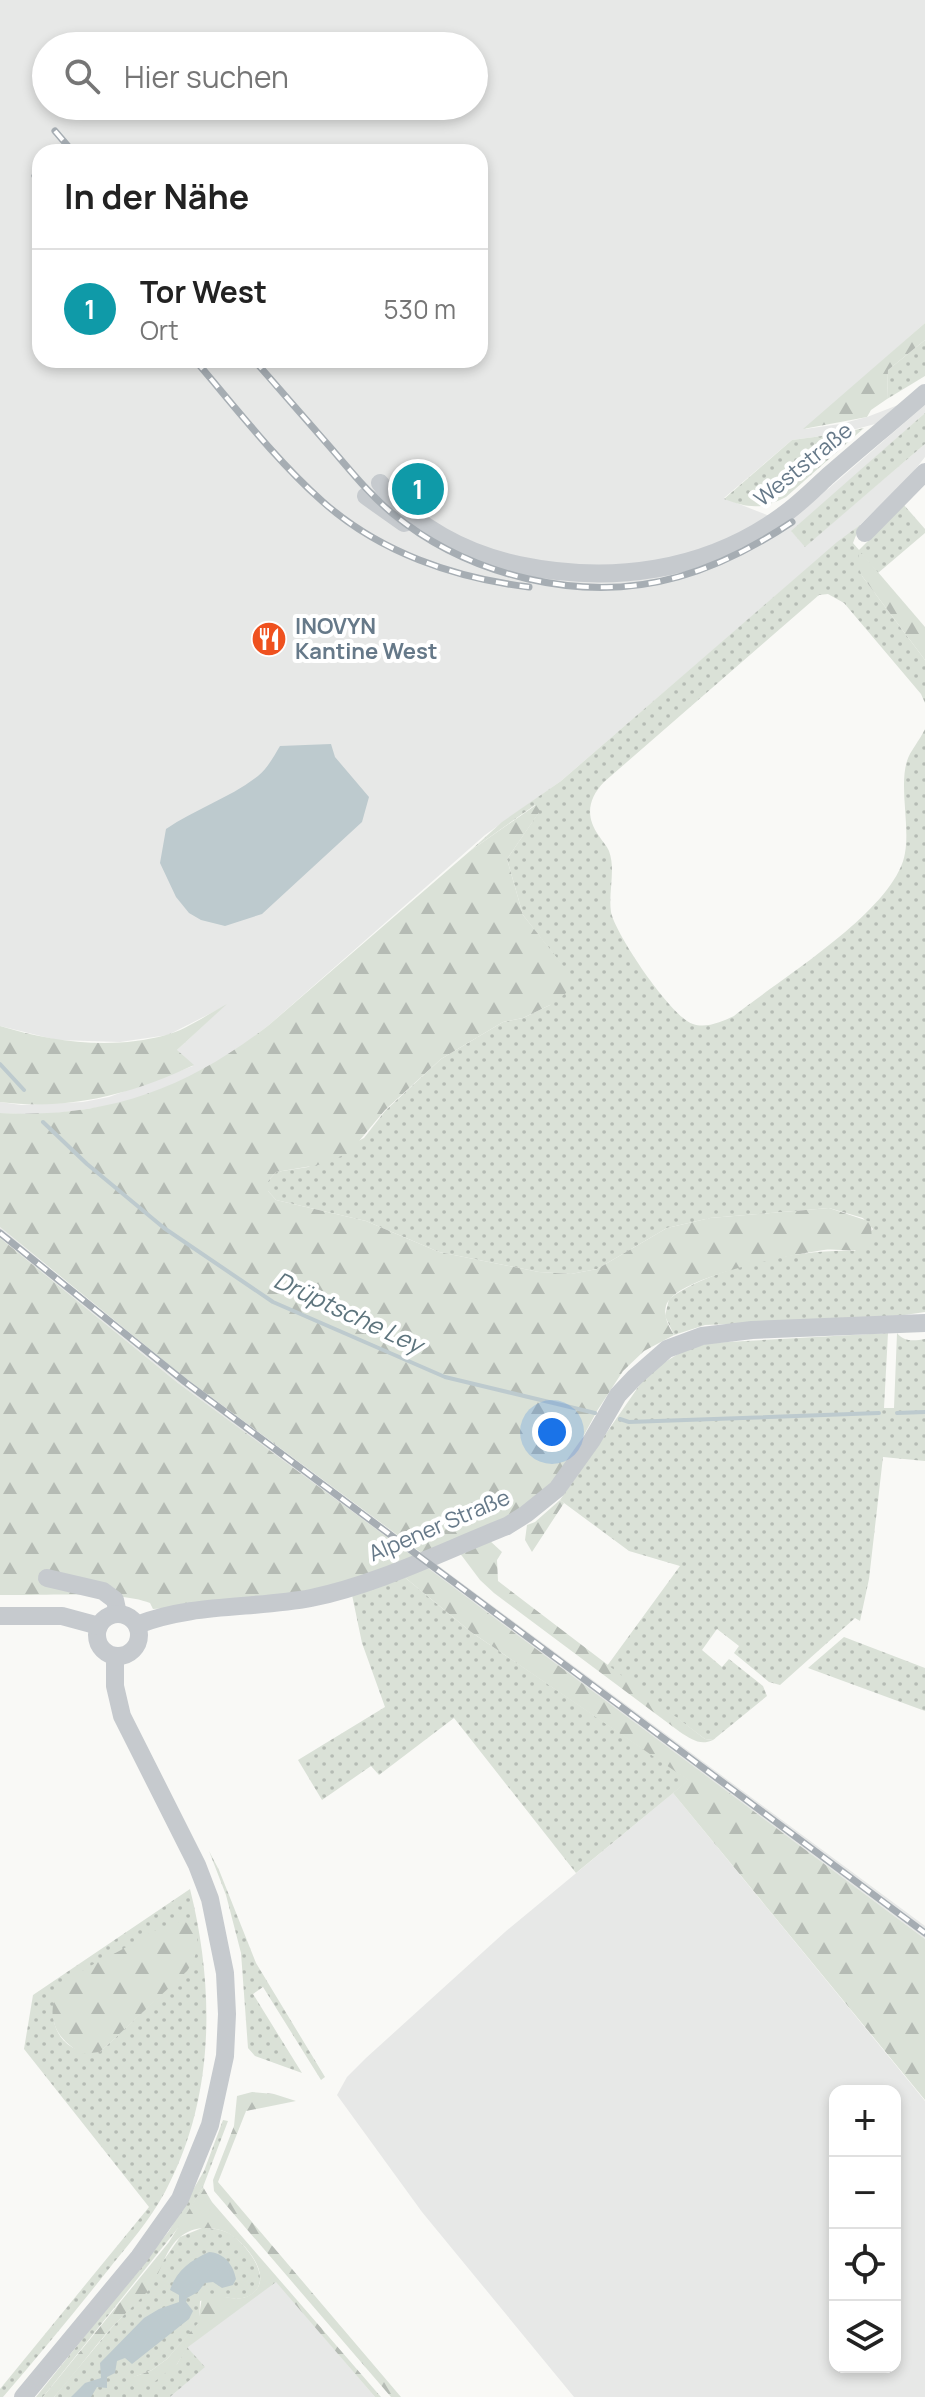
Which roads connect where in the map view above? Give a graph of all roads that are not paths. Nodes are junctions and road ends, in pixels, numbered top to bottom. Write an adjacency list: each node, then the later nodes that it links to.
1 (925, 393): 3 (street, Weststraße)
2 (925, 472): 4 (street)
3 (373, 490)
4 (865, 533)
5 (925, 1323): 9 (street, Alpener Straße)
6 (47, 1578): 7 (street)
7 (118, 1614): 9 (street); 10 (street)
8 (0, 1616): 10 (street)
9 (137, 1625): 11 (street)
10 (99, 1626): 11 (street)
11 (115, 1656): 12 (street)
12 (23, 2397)

